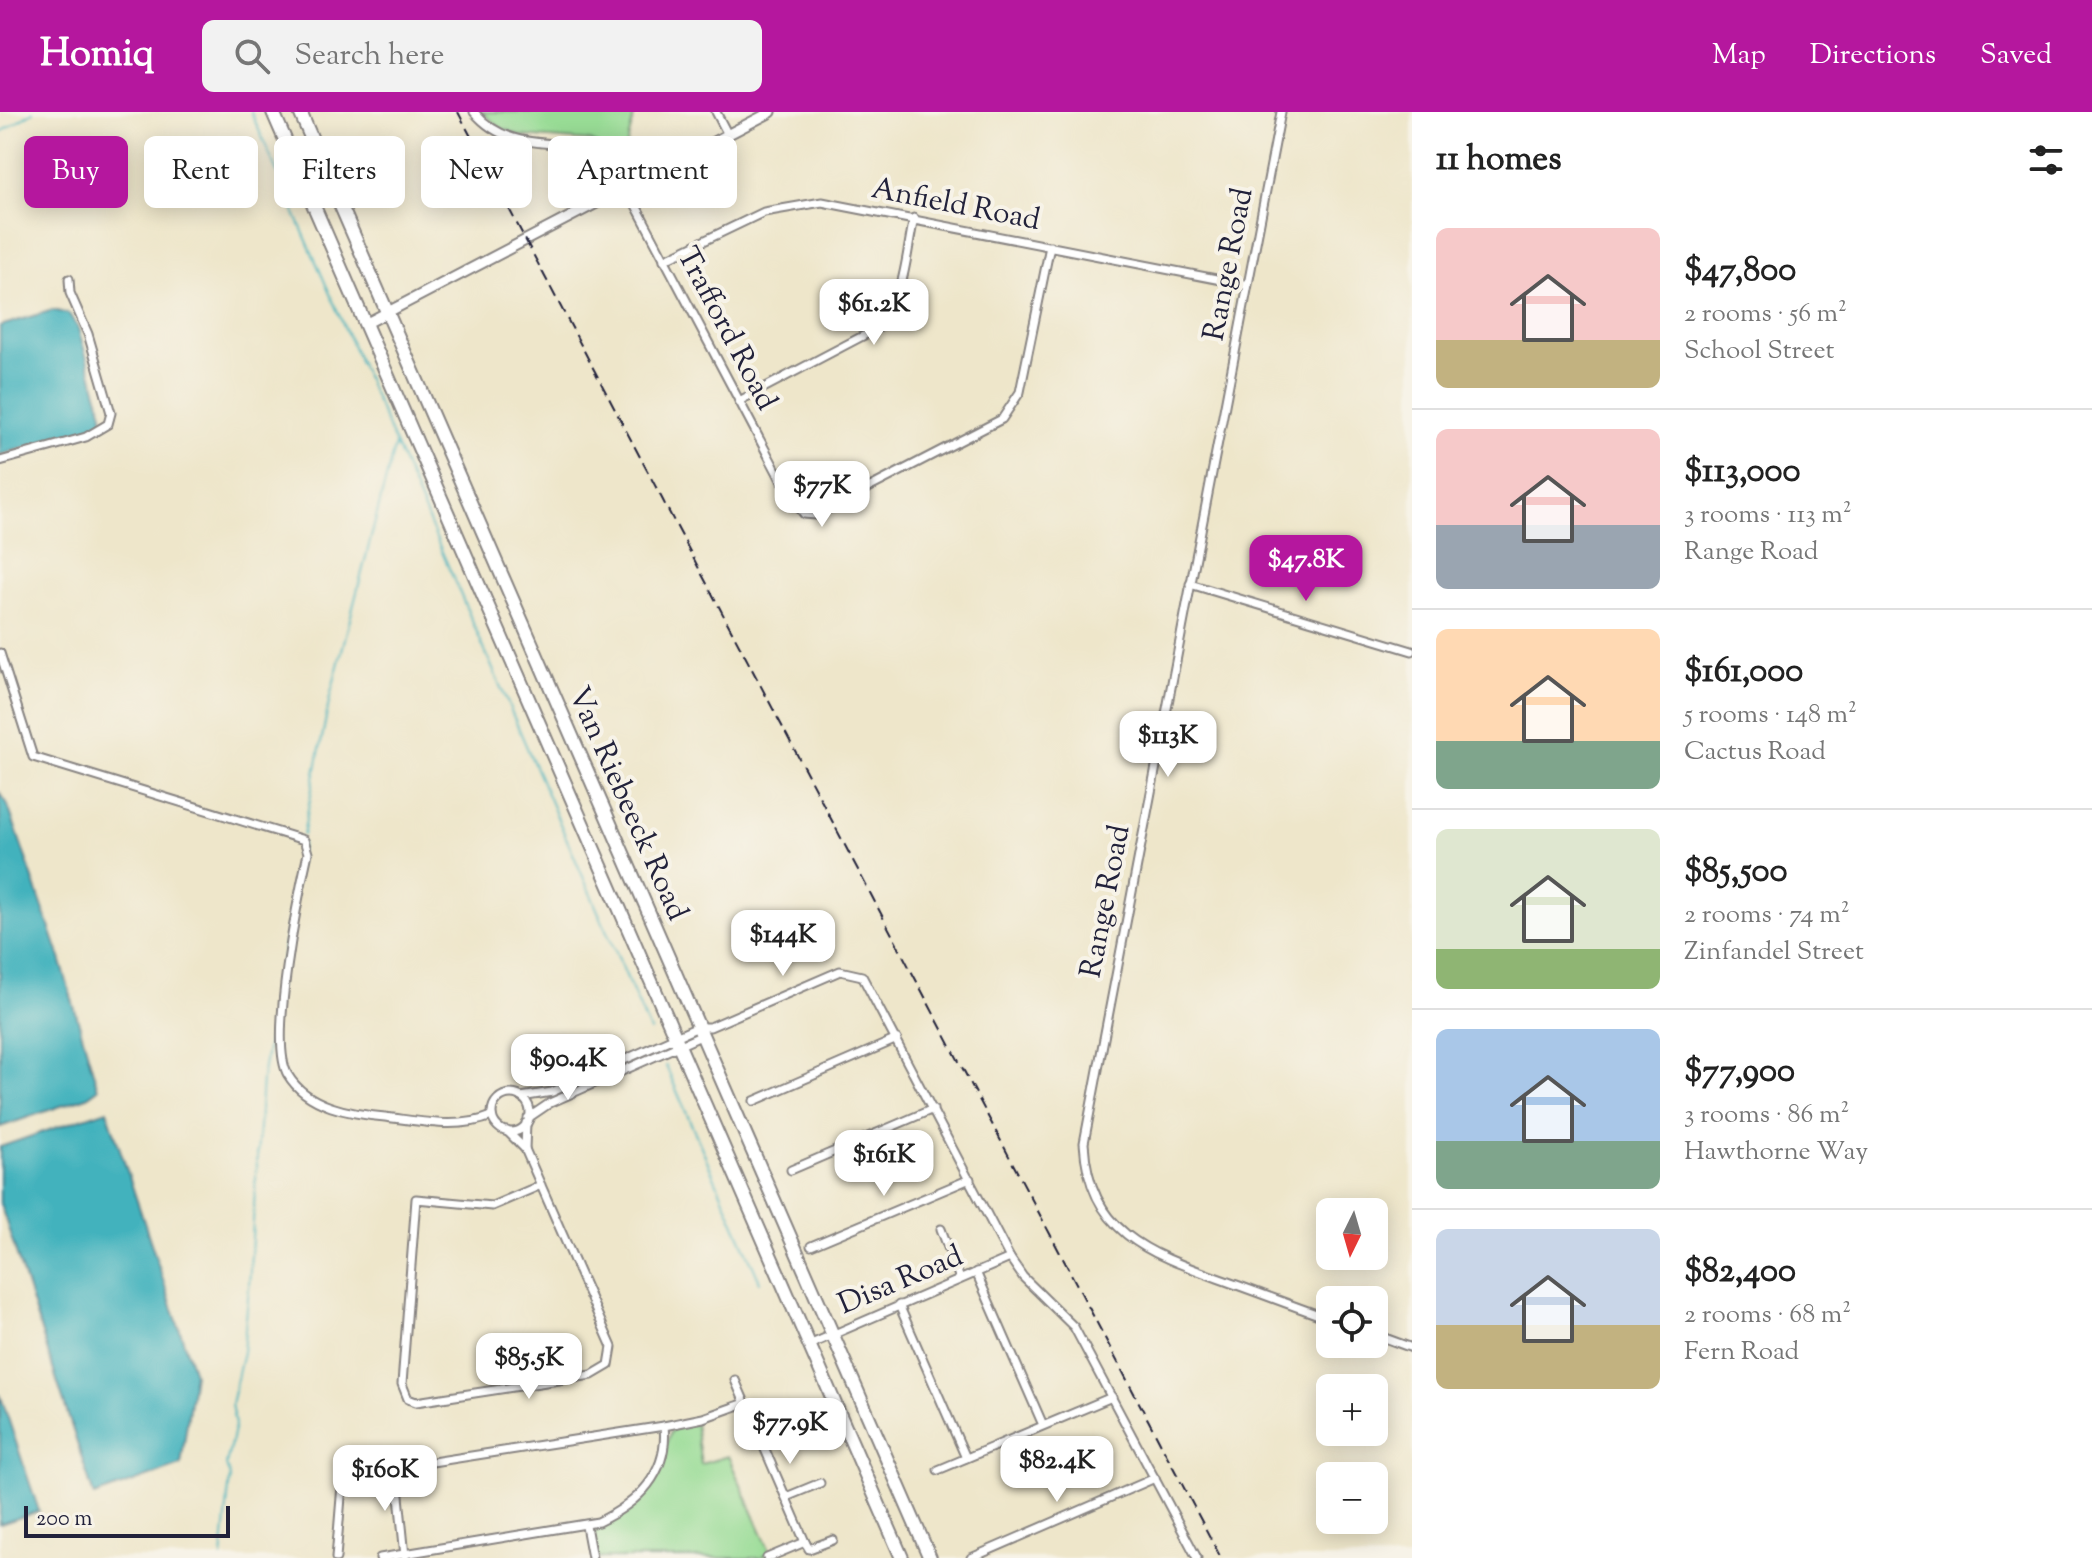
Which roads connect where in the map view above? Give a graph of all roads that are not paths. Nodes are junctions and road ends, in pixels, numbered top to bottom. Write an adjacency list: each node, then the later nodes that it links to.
1 (273, 112): 17 (main road, Van Riebeeck Road)
2 (300, 112): 16 (main road, Van Riebeeck Road)
3 (474, 112): 8 (street, Trafford Road)
4 (716, 112): 7 (street)
5 (771, 112): 7 (street)
6 (1281, 112): 15 (street, Range Road)
7 (728, 135)
8 (548, 144)
9 (589, 208): 16 (street)
10 (637, 208): 13 (street, Trafford Road)
11 (914, 218): 12 (street, Anfield Road); 13 (street, Anfield Road); 18 (street)
12 (1050, 246): 15 (street, Anfield Road); 18 (street, Trafford Road)
13 (664, 260): 18 (street, Trafford Road)
14 (69, 279): 19 (street)
15 (1247, 285): 20 (street, Range Road)
16 (389, 313): 17 (street); 23 (main road, Van Riebeeck Road)
17 (365, 324): 25 (main road, Van Riebeeck Road)
18 (739, 401)
19 (0, 461)
20 (1190, 584): 21 (street); 42 (street, Range Road)
21 (1412, 651)
22 (0, 653): 29 (street)
23 (702, 1030): 24 (street); 25 (street); 43 (main road, Van Riebeeck Road)
24 (897, 1039): 27 (street); 28 (street)
25 (678, 1042): 26 (street); 30 (street); 45 (main road, Van Riebeeck Road)
26 (521, 1097): 29 (street); 30 (street)
27 (754, 1101)
28 (933, 1109): 33 (street); 34 (street)
29 (492, 1116): 31 (street)
30 (527, 1121): 31 (street); 32 (street)
31 (507, 1131): 32 (street)
32 (525, 1149): 35 (street)
33 (791, 1170)
34 (970, 1179): 37 (street); 38 (street)
35 (541, 1185): 35 (street)
36 (941, 1229): 40 (street)
37 (811, 1246)
38 (1010, 1258): 39 (street, Disa Road); 48 (street)
39 (976, 1272): 40 (street, Disa Road); 50 (street)
40 (960, 1279): 41 (street, Disa Road)
41 (899, 1305): 43 (street, Disa Road); 52 (street)
42 (1316, 1314)
43 (832, 1334): 45 (street, Disa Road); 67 (main road, Van Riebeeck Road)
44 (1388, 1339): 46 (street)
45 (809, 1345): 66 (main road, Van Riebeeck Road)
46 (1412, 1348)
47 (735, 1380): 49 (street)
48 (1112, 1397): 50 (street); 55 (street)
49 (745, 1403): 51 (street); 57 (street)
50 (1043, 1425): 52 (street)
51 (664, 1426): 53 (street); 58 (street)
52 (966, 1458): 54 (street)
53 (396, 1466): 61 (street); 62 (street)
54 (938, 1470)
55 (1155, 1478): 68 (street); 69 (street)
56 (820, 1483): 57 (street)
57 (786, 1497): 60 (street)
58 (586, 1526): 61 (street); 64 (street)
59 (833, 1540): 60 (street)
60 (805, 1542): 65 (street)
61 (405, 1556): 63 (street)
62 (336, 1558)
63 (380, 1558)
64 (592, 1558)
65 (767, 1558)
66 (902, 1558)
67 (930, 1558)
68 (971, 1558)
69 (1197, 1558)

